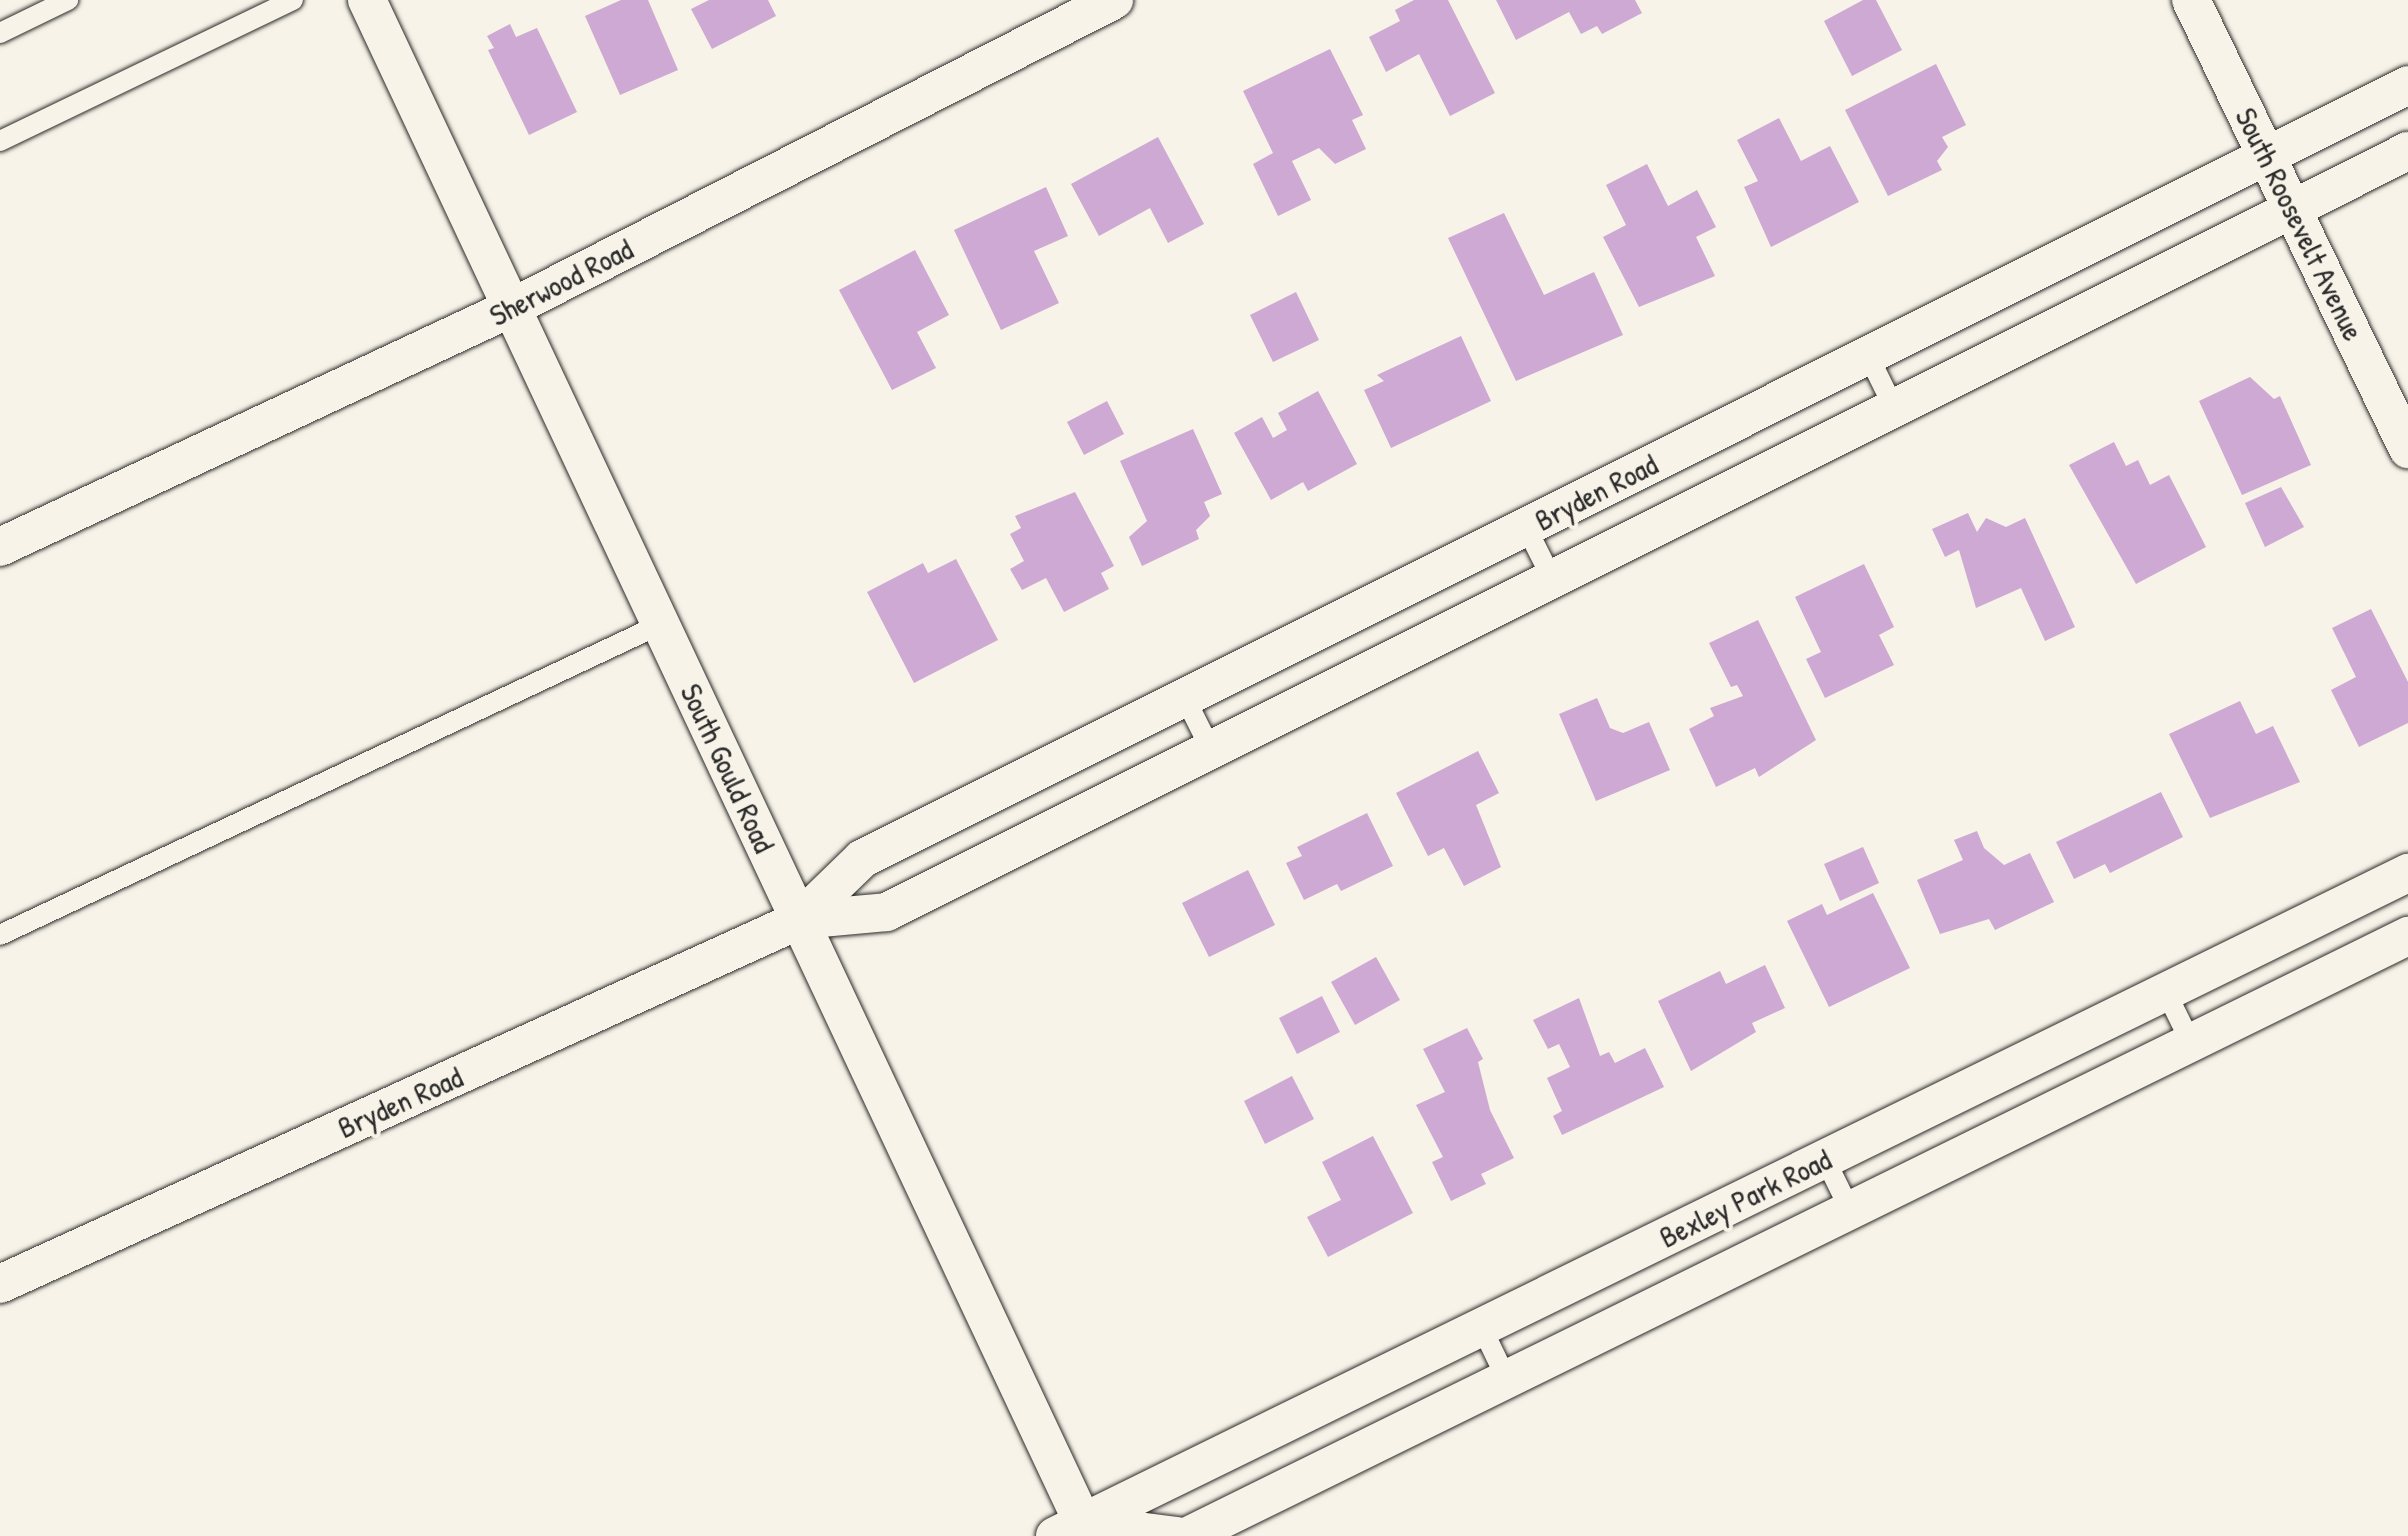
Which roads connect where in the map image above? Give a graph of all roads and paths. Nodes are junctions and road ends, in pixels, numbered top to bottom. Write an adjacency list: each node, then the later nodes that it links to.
1 (68, 0): 6 (lane)
2 (293, 0): 8 (lane)
3 (367, 0): 12 (street, South Gould Road)
4 (1114, 0): 12 (street, Sherwood Road)
5 (2192, 0): 10 (street, South Roosevelt Avenue)
6 (0, 34)
7 (2408, 85): 10 (street, Bryden Road)
8 (0, 141)
9 (2408, 150): 11 (street, Bryden Road)
10 (2267, 156): 11 (street, South Roosevelt Avenue); 13 (street, Bryden Road)
11 (2293, 208): 14 (street, Bryden Road); 15 (street, South Roosevelt Avenue)
12 (513, 307): 17 (street, Sherwood Road); 19 (street, South Gould Road)
13 (1868, 356): 14 (lane); 16 (street, Bryden Road)
14 (1894, 408): 18 (street, Bryden Road)
15 (2408, 449)
16 (1526, 527): 18 (lane); 20 (street, Bryden Road)
17 (0, 547)
18 (1552, 579): 21 (street, Bryden Road)
19 (661, 624): 23 (street, South Gould Road); 24 (lane)
20 (1185, 698): 21 (lane); 23 (street, Bryden Road)
21 (1211, 750): 23 (street, Bryden Road)
22 (2408, 873): 26 (street, Bexley Park Road)
23 (799, 920): 30 (street, Bryden Road); 33 (street, South Gould Road)
24 (0, 935)
25 (2408, 936): 27 (street, Bexley Park Road)
26 (2166, 992): 27 (lane); 28 (street, Bexley Park Road)
27 (2191, 1042): 29 (street, Bexley Park Road)
28 (1824, 1159): 29 (lane); 31 (street, Bexley Park Road)
29 (1850, 1210): 32 (street, Bexley Park Road)
30 (0, 1284)
31 (1482, 1328): 32 (lane); 33 (street, Bexley Park Road)
32 (1506, 1380): 35 (street, Bexley Park Road)
33 (1076, 1532): 34 (street)
34 (1176, 1536)
35 (1188, 1536)

